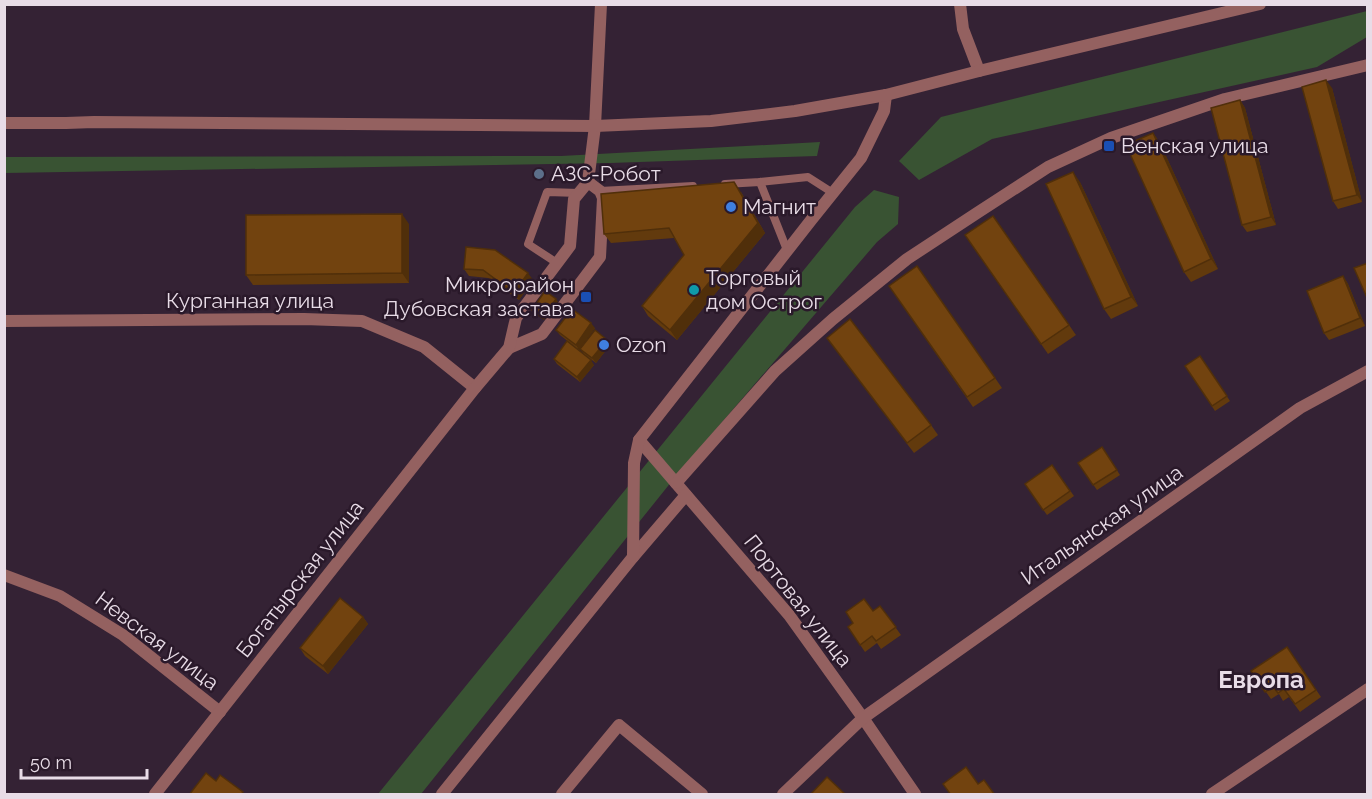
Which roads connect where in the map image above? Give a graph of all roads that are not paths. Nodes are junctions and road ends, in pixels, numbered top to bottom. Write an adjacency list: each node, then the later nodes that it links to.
1 (601, 4): 8 (street)
2 (960, 4): 5 (street)
3 (1260, 4): 5 (street)
4 (1368, 65): 23 (street)
5 (979, 71): 6 (street)
6 (886, 95): 8 (street); 15 (street)
7 (4, 123): 8 (street)
8 (594, 126): 9 (street)
9 (588, 182): 13 (street); 14 (street)
10 (760, 182): 12 (lane); 15 (lane); 16 (lane)
11 (703, 185): 13 (lane)
12 (714, 185)
13 (600, 191): 19 (street)
14 (579, 193): 17 (street); 17 (lane)
15 (832, 193): 16 (street)
16 (787, 250): 22 (street)
17 (557, 263): 19 (street)
18 (4, 321): 21 (street, Курганная улица)
19 (509, 348): 21 (street, Богатырская улица)
20 (1368, 371): 29 (street, Итальянская улица)
21 (475, 388): 28 (street, Богатырская улица)
22 (639, 440): 23 (street, Портовая улица); 25 (street)
23 (676, 483): 24 (street, Портовая улица)
24 (686, 495): 25 (street); 29 (street, Портовая улица)
25 (633, 557): 31 (street)
26 (4, 575): 28 (street, Невская улица)
27 (1368, 688): 36 (street)
28 (220, 712): 30 (street, Богатырская улица)
29 (864, 718): 34 (street, Итальянская улица); 35 (street, Портовая улица)
30 (155, 795)
31 (442, 795)
32 (562, 795): 33 (street)
33 (702, 795)
34 (783, 795)
35 (915, 795)
36 (1212, 795)

